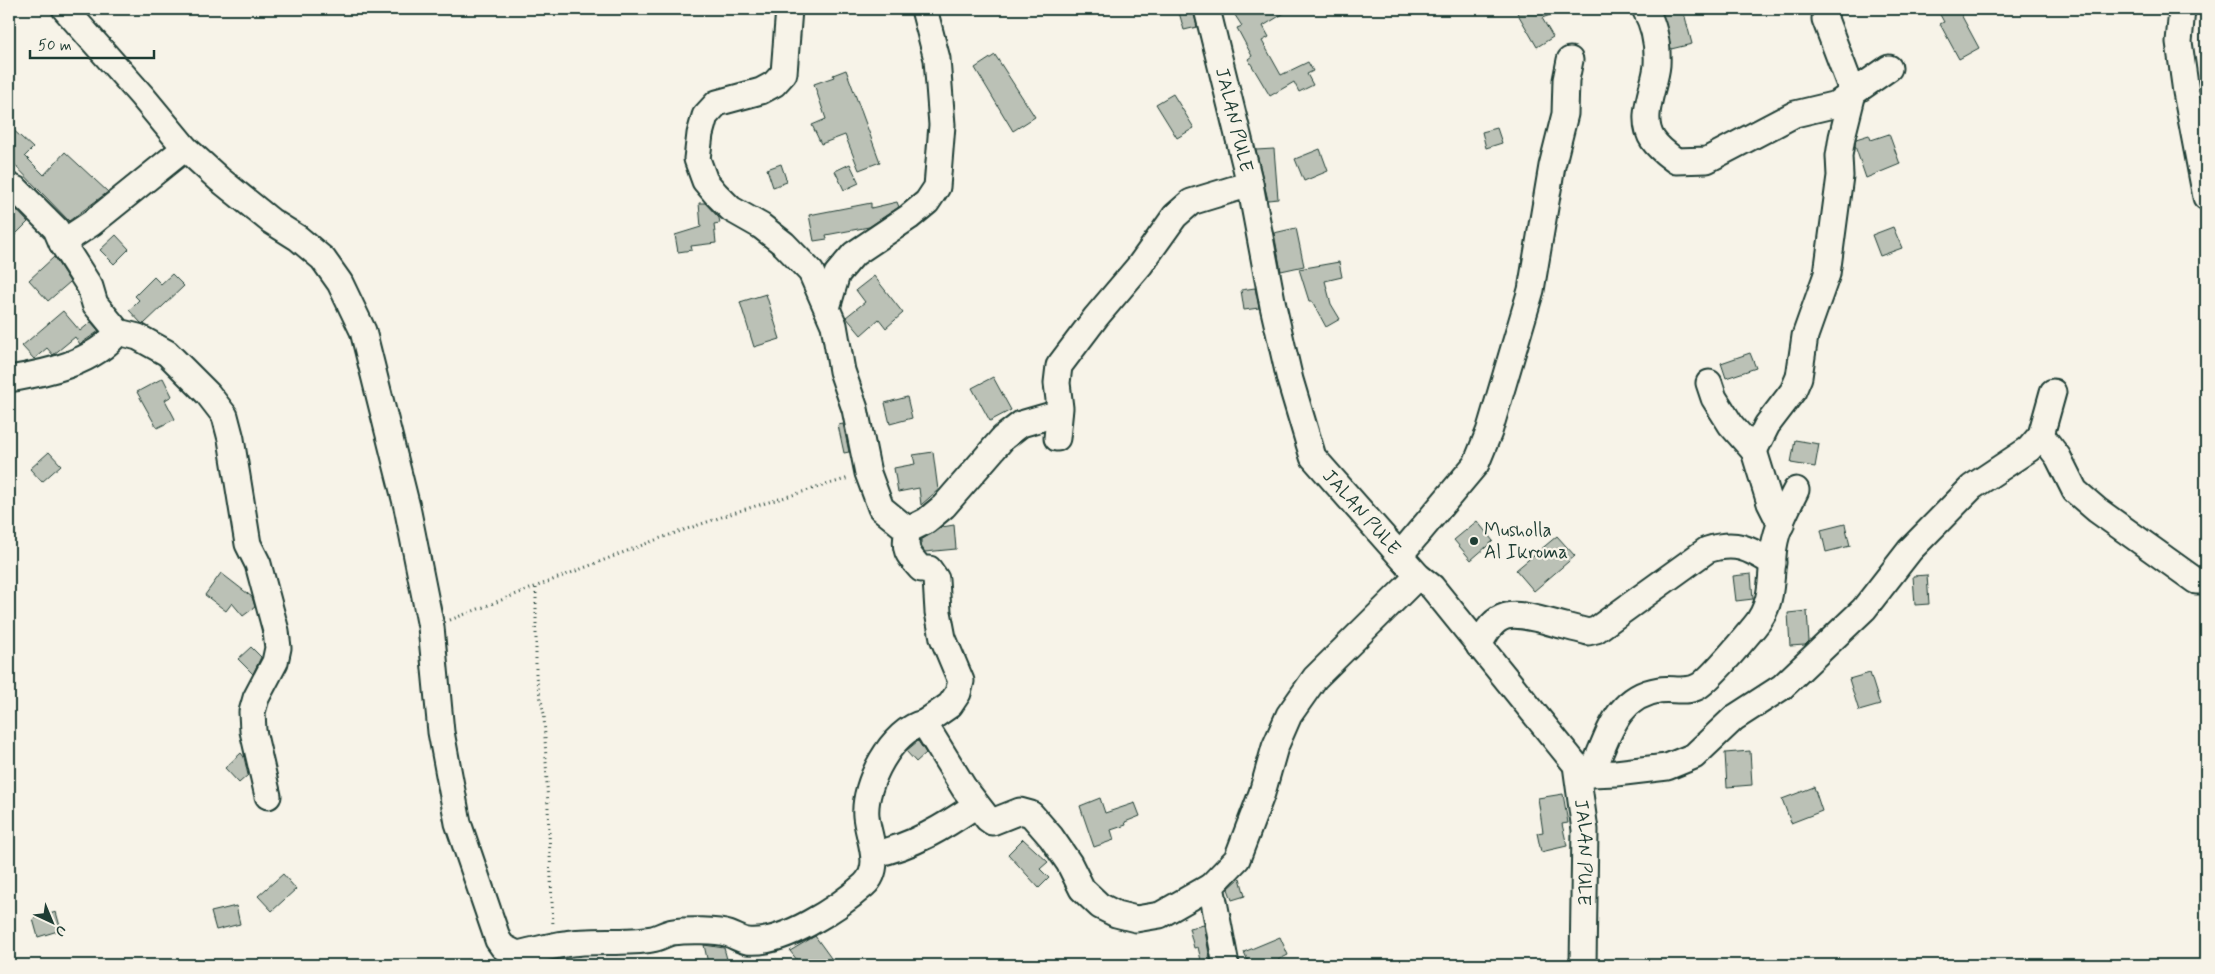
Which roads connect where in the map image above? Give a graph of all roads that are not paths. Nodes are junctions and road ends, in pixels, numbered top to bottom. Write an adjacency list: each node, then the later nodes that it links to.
1 (65, 9): 11 (street)
2 (789, 9): 16 (street)
3 (924, 9): 16 (street)
4 (1207, 9): 12 (street, JALAN PULE)
5 (1645, 9): 10 (street)
6 (1826, 9): 10 (street)
7 (2182, 9): 14 (street)
8 (1570, 60): 28 (street)
9 (1889, 68): 10 (street)
10 (1853, 92): 24 (street)
11 (172, 157): 15 (street); 39 (street)
12 (1250, 184): 21 (street); 28 (street, JALAN PULE)
13 (9, 186): 15 (street)
14 (2206, 197)
15 (62, 243): 17 (street)
16 (827, 308): 27 (street)
17 (118, 332): 18 (street); 35 (street)
18 (9, 379)
19 (1709, 383): 24 (street)
20 (2053, 392): 22 (street)
21 (1060, 413): 23 (street); 27 (street)
22 (2041, 435): 31 (street); 34 (street)
23 (1057, 438)
24 (1754, 451): 26 (street)
25 (1796, 490): 26 (street)
26 (1781, 526): 29 (street)
27 (908, 530): 33 (street)
28 (1400, 555): 30 (street, JALAN PULE)
29 (1773, 563): 32 (street); 34 (street)
30 (1418, 576): 32 (street, JALAN PULE); 38 (street)
31 (2206, 581)
32 (1479, 646): 34 (street, JALAN PULE)
33 (924, 723): 36 (street); 37 (street)
34 (1584, 770): 41 (street, JALAN PULE)
35 (268, 796)
36 (976, 805): 37 (street); 38 (street)
37 (875, 854): 39 (street)
38 (1211, 886): 40 (street)
39 (534, 956)
40 (1226, 965)
41 (1583, 965)

